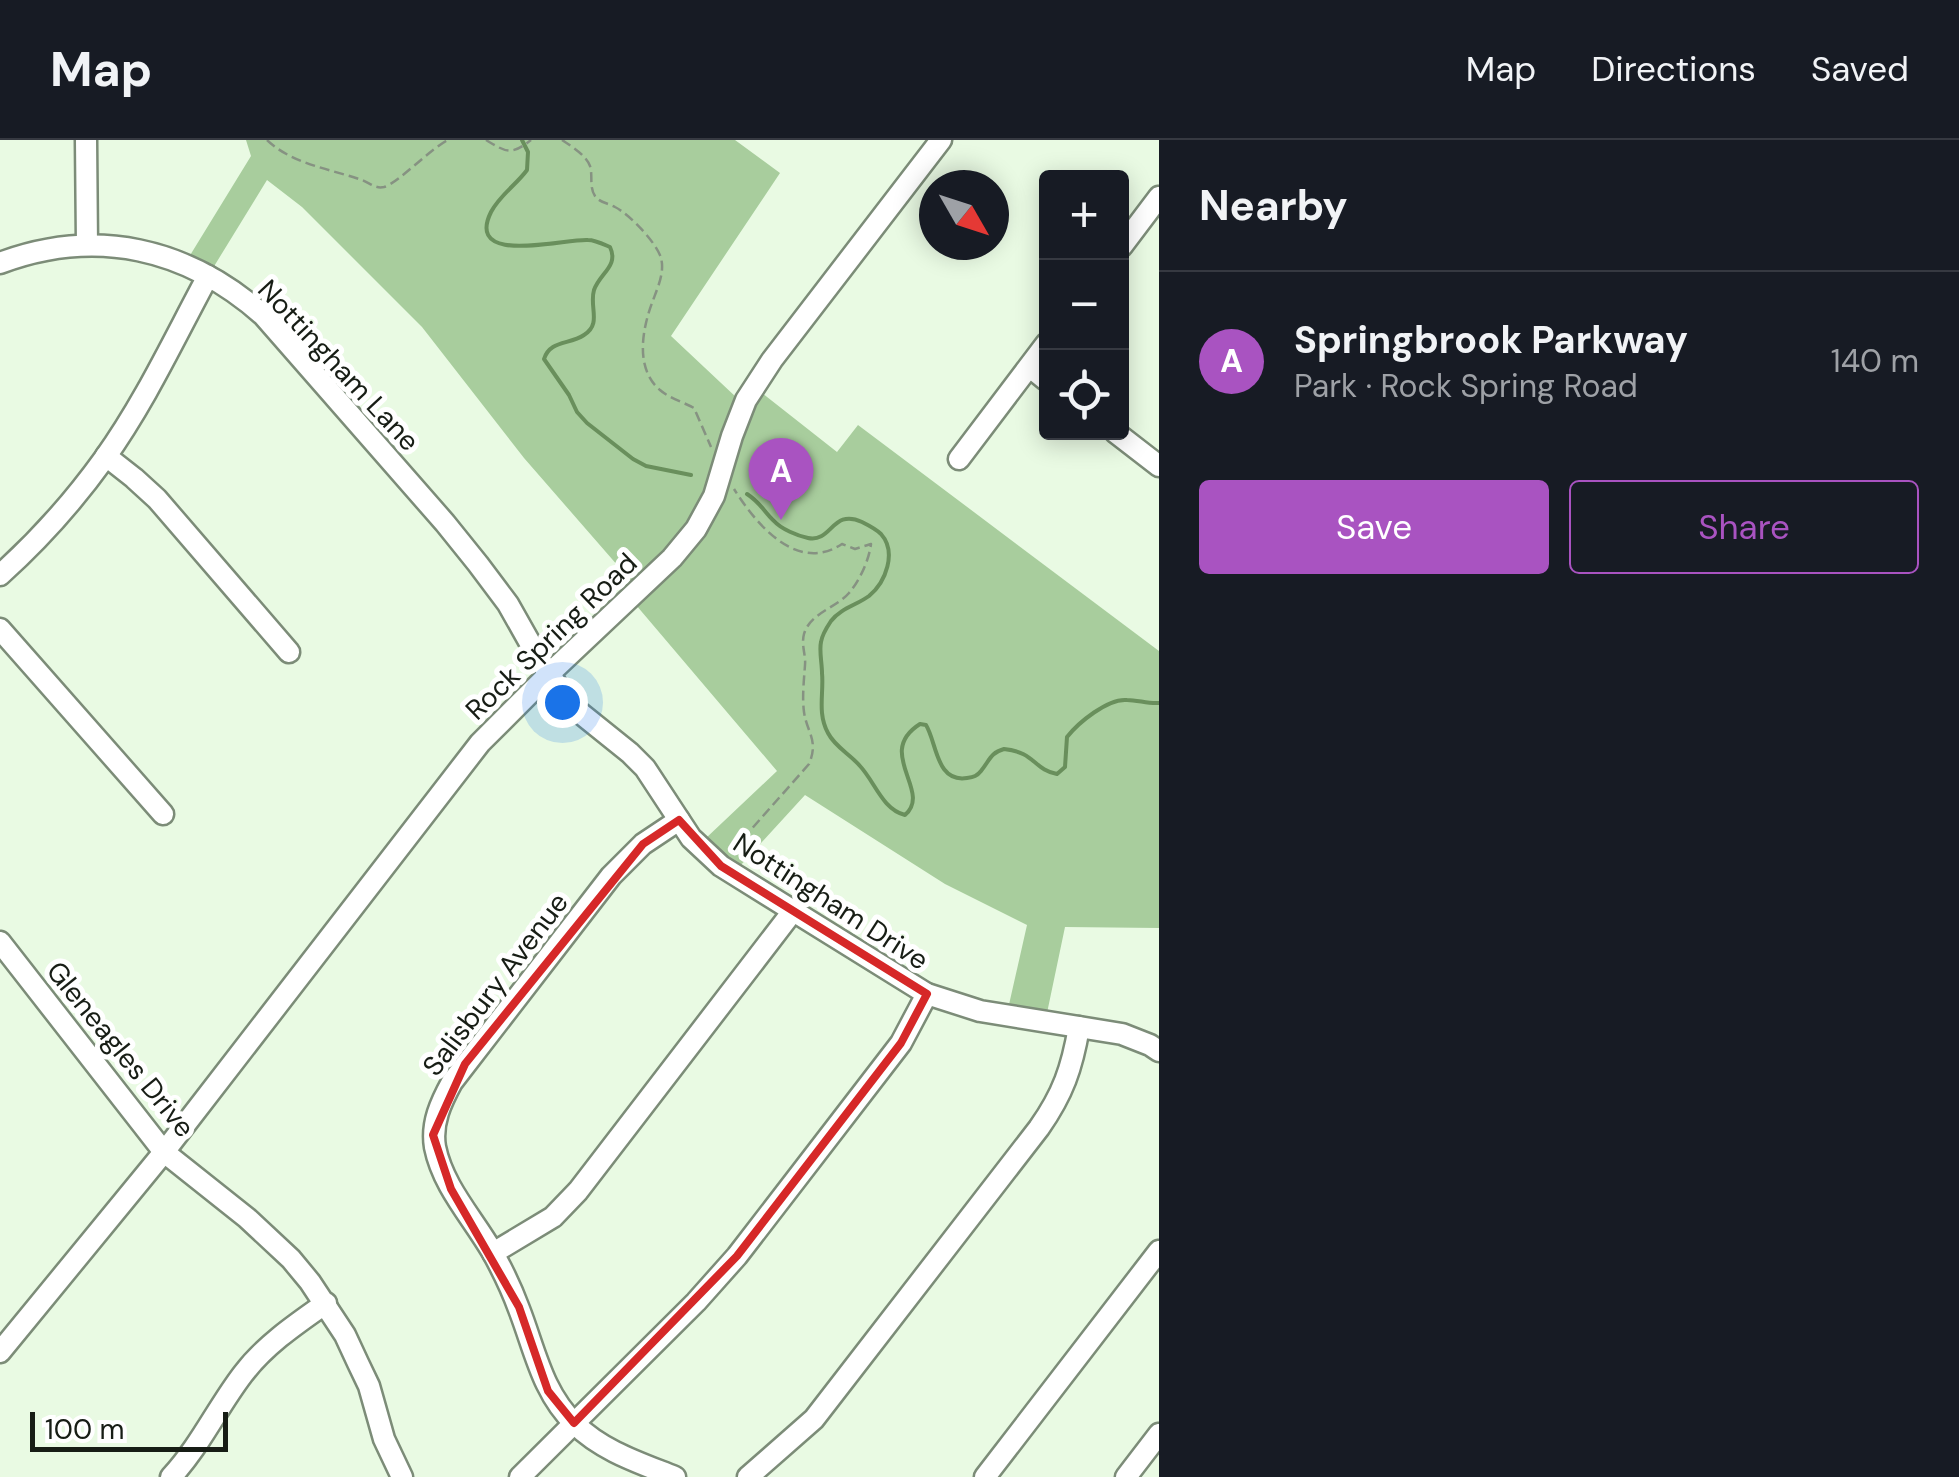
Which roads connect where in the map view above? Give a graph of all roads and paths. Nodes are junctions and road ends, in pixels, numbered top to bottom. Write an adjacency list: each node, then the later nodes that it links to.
1 (86, 140): 10 (street)
2 (267, 140): 3 (path)
3 (448, 140)
4 (486, 140): 5 (path)
5 (530, 140)
6 (562, 140): 18 (path)
7 (941, 140): 18 (street, Rock Spring Road)
8 (1159, 198): 9 (street)
9 (1129, 237)
10 (87, 245): 11 (street, Nottingham Lane); 12 (street, Nottingham Lane)
11 (0, 262)
12 (208, 276): 15 (street); 22 (street, Nottingham Lane)
13 (1038, 373): 16 (street)
14 (1126, 440): 17 (street)
15 (106, 456): 19 (street); 21 (street)
16 (959, 459)
17 (1159, 466)
18 (723, 468): 22 (street, Rock Spring Road); 25 (path)
19 (0, 575)
20 (0, 629): 23 (street)
21 (289, 652)
22 (549, 674): 24 (street, Nottingham Drive); 31 (street, Rock Spring Road)
23 (163, 814)
24 (679, 820): 26 (street, Nottingham Drive); 33 (street, Salisbury Avenue)
25 (733, 850)
26 (794, 911): 28 (street, Nottingham Drive); 33 (street)
27 (0, 942): 31 (street, Gleneagles Drive)
28 (927, 994): 29 (street, Nottingham Drive); 36 (street)
29 (1079, 1027): 30 (street, Nottingham Drive); 42 (street)
30 (1159, 1051)
31 (164, 1152): 34 (street, Gleneagles Drive); 35 (street, Rock Spring Road)
32 (1159, 1251): 43 (street)
33 (493, 1253): 36 (street, Salisbury Avenue)
34 (326, 1304): 38 (street); 39 (street, Gleneagles Drive)
35 (0, 1352)
36 (574, 1423): 40 (street); 41 (street, Salisbury Avenue)
37 (1159, 1434): 44 (street)
38 (171, 1477)
39 (402, 1477)
40 (520, 1477)
41 (675, 1477)
42 (748, 1477)
43 (985, 1477)
44 (1126, 1477)

